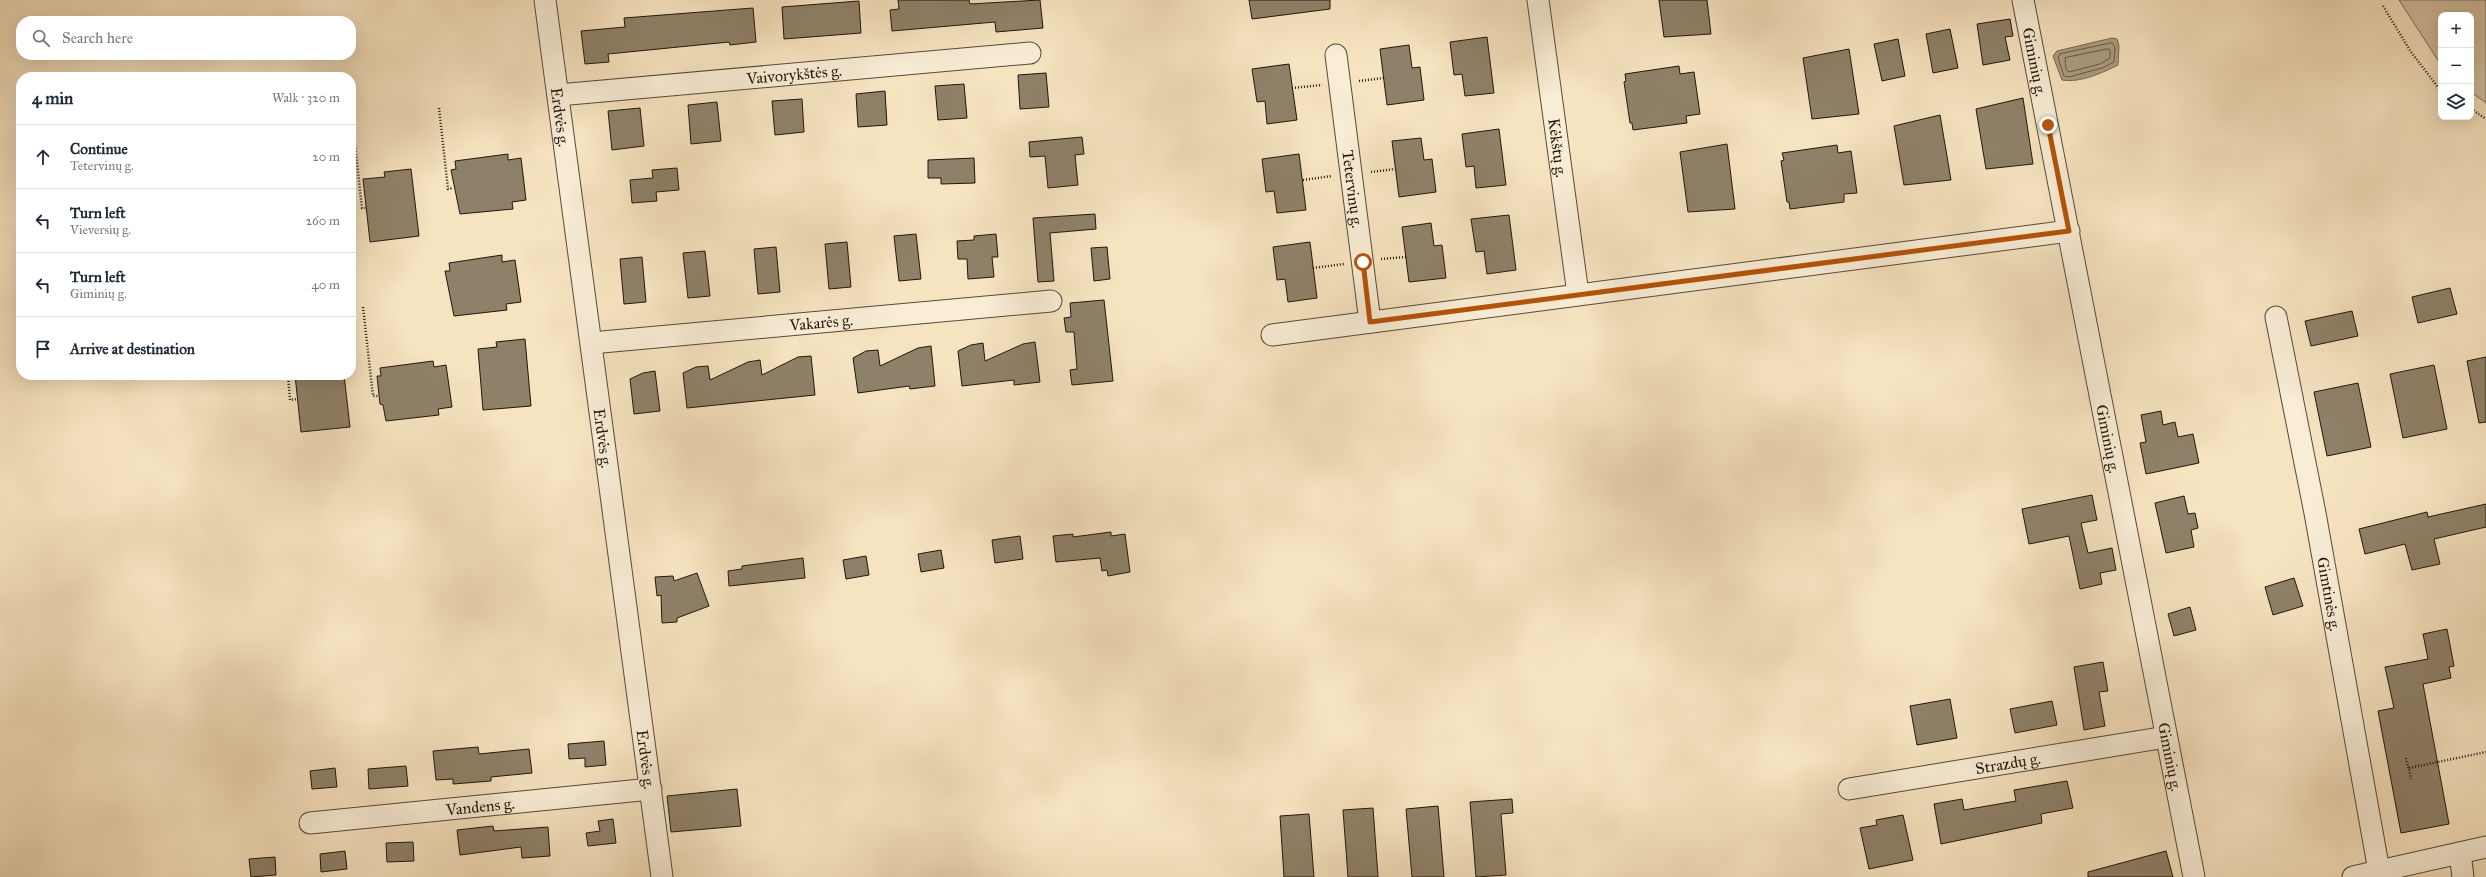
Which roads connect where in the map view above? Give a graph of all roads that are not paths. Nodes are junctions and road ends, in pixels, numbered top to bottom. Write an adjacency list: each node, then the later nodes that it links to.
1 (545, 0): 6 (street, Erdvės g.)
2 (1538, 0): 8 (street, Kėkštų g.)
3 (2023, 0): 7 (street, Giminių g.)
4 (1030, 53): 6 (street, Vaivorykštės g.)
5 (1336, 55): 11 (street, Tetervinų g.)
6 (558, 95): 13 (street, Erdvės g.)
7 (2069, 231): 8 (street); 14 (street, Giminių g.)
8 (1578, 294): 11 (street)
9 (1051, 301): 13 (street, Vakarės g.)
10 (2276, 316): 20 (street, Gimtinės g.)
11 (1370, 322): 12 (street)
12 (1272, 335)
13 (591, 343): 15 (street, Erdvės g.)
14 (2166, 737): 16 (street, Strazdų g.); 22 (street, Giminių g.)
15 (651, 789): 17 (street, Vandens g.); 21 (street, Erdvės g.)
16 (1849, 789)
17 (310, 822)
18 (2486, 846): 19 (street)
19 (2460, 853): 20 (street); 24 (street)
20 (2379, 871): 23 (street)
21 (662, 877)
22 (2194, 877)
23 (2353, 877)
24 (2463, 877)

